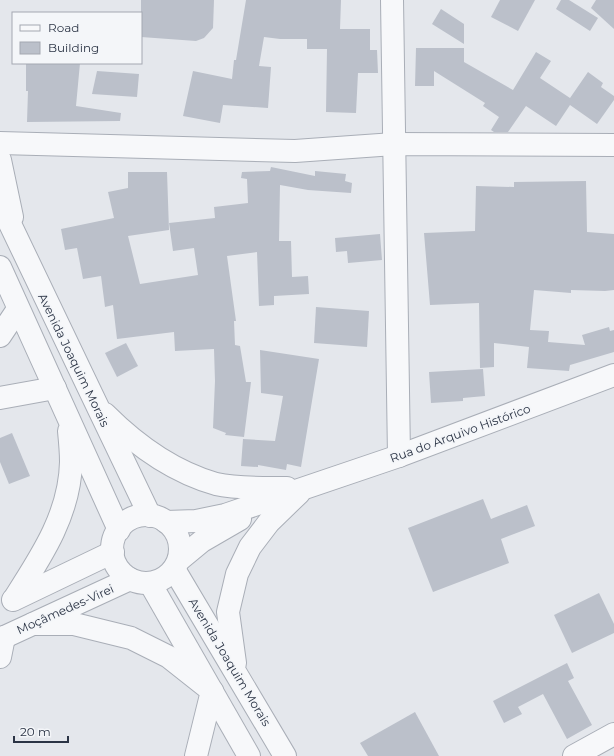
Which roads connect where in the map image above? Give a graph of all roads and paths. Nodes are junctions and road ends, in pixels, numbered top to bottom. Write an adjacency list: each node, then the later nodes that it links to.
1 (392, 0): 3 (street)
2 (0, 143): 3 (street)
3 (394, 144): 4 (street); 16 (street)
4 (614, 145)
5 (0, 160): 7 (street)
6 (0, 202): 7 (street, Avenida Joaquim Morais)
7 (19, 244): 14 (street, Avenida Joaquim Morais)
8 (0, 267): 9 (street)
9 (18, 309): 10 (street); 12 (street)
10 (0, 336)
11 (614, 375): 16 (street, Rua do Arquivo Histórico)
12 (55, 388): 13 (street); 15 (street)
13 (0, 398)
14 (95, 403): 17 (street); 18 (street, Avenida Joaquim Morais)
15 (68, 418): 19 (street); 23 (street)
16 (399, 456): 17 (street, Rua do Arquivo Histórico)
17 (304, 488): 18 (street); 21 (street); 26 (street)
18 (158, 519): 19 (street); 21 (street)
19 (119, 530): 20 (street)
20 (113, 552): 22 (street); 23 (street)
21 (176, 564): 22 (street); 26 (street, Avenida Joaquim Morais)
22 (140, 581): 24 (street, Moçâmedes-Virei); 27 (street)
23 (7, 603)
24 (33, 624): 25 (street, Moçâmedes-Virei); 27 (street)
25 (1, 644)
26 (236, 671): 31 (street, Avenida Joaquim Morais)
27 (212, 691): 29 (street); 30 (street)
28 (614, 734): 32 (street)
29 (196, 756)
30 (249, 756)
31 (285, 756)
32 (574, 756)

